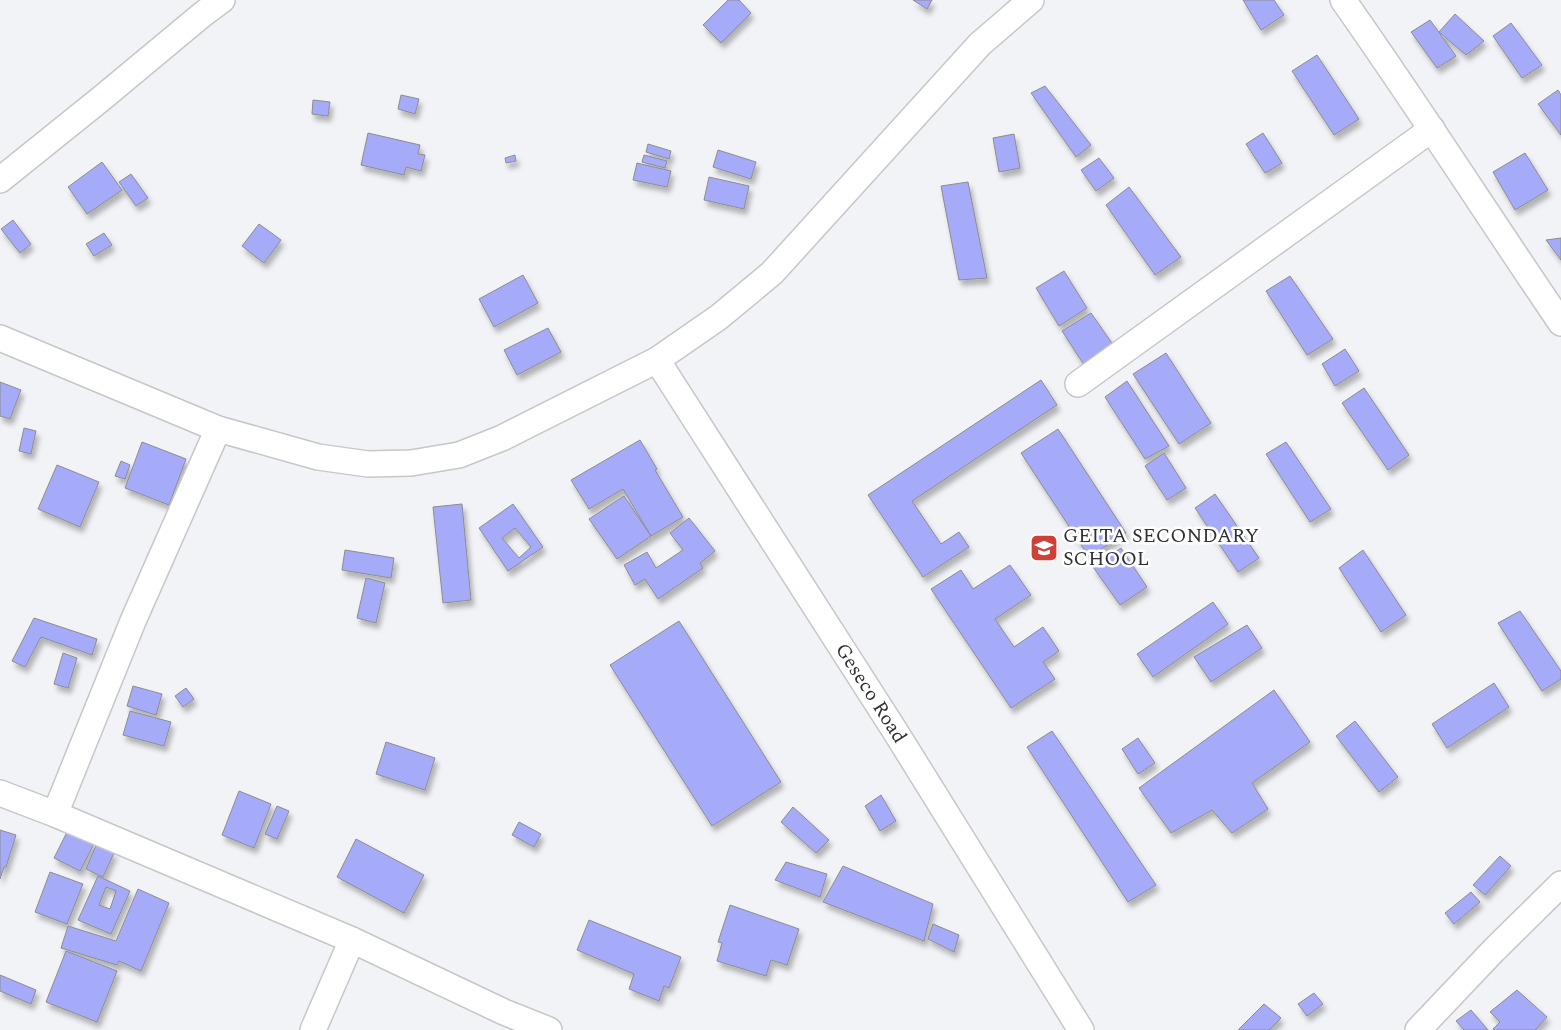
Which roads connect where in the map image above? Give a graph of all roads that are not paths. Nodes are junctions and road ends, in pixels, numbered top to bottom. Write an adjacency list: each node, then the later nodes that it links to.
1 (1031, 0): 8 (street)
2 (1343, 0): 4 (street)
3 (206, 4): 5 (street)
4 (1432, 129): 6 (street); 9 (street)
5 (0, 180)
6 (1561, 323)
7 (0, 338): 10 (street)
8 (657, 360): 10 (street); 17 (street, Geseco Road)
9 (1078, 384)
10 (218, 429): 12 (street)
11 (0, 793): 12 (street)
12 (55, 814): 14 (street)
13 (1561, 884): 18 (street)
14 (352, 940): 15 (street); 16 (street)
15 (313, 1030)
16 (549, 1030)
17 (1081, 1030)
18 (1418, 1030)

